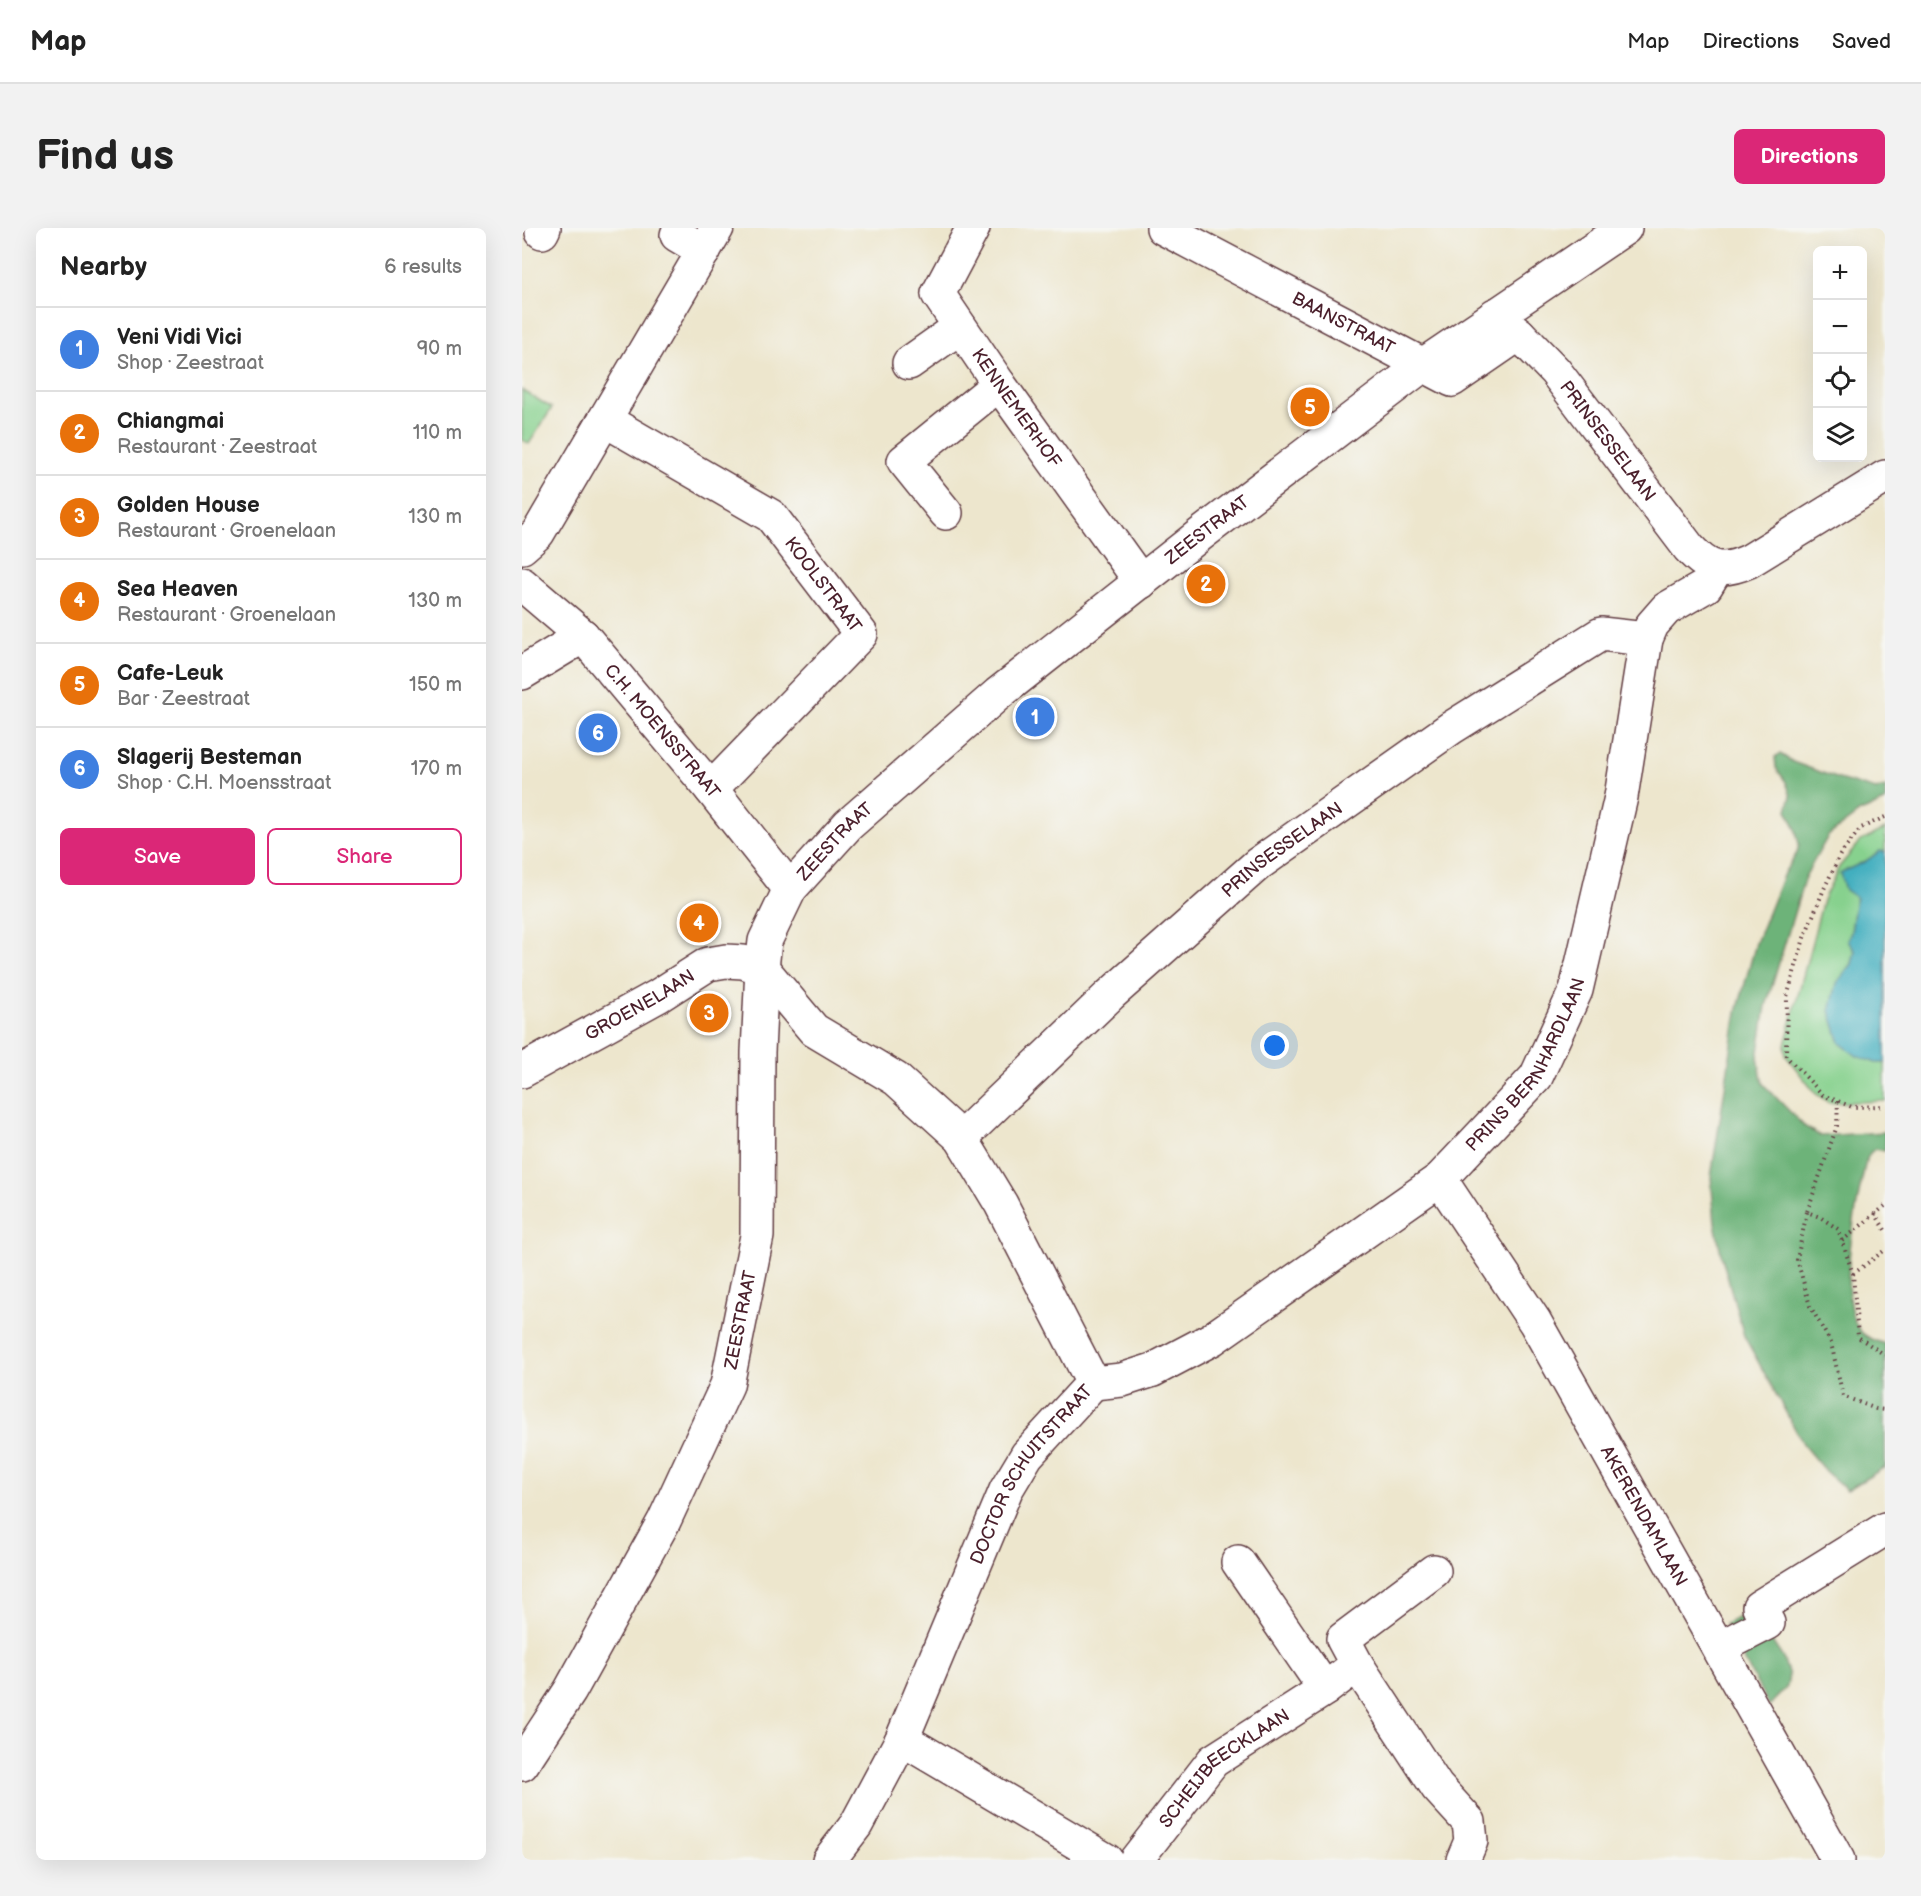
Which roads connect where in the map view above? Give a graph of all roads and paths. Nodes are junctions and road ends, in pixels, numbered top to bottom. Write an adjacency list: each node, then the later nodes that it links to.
1 (973, 228): 6 (street, KENNEMERHOF)
2 (1163, 228): 8 (street, BAANSTRAAT)
3 (1625, 228): 5 (street)
4 (699, 238): 10 (street)
5 (1507, 324): 8 (street, BAANSTRAAT); 14 (street, PRINSESSELAAN)
6 (960, 327): 7 (street); 9 (street, KENNEMERHOF)
7 (909, 363)
8 (1423, 364): 15 (street, ZEESTRAAT)
9 (999, 384): 12 (street); 15 (street, KENNEMERHOF)
10 (605, 420): 13 (street); 20 (street, KOOLSTRAAT)
11 (1885, 477): 14 (street)
12 (946, 513)
13 (522, 547)
14 (1717, 568): 18 (street, PRINS BERNHARDLAAN)
15 (1141, 582): 22 (street, ZEESTRAAT)
16 (522, 584): 17 (street, C.H. MOENSSTRAAT)
17 (583, 636): 19 (street); 20 (street, C.H. MOENSSTRAAT)
18 (1646, 639): 27 (street, PRINSESSELAAN); 28 (street, PRINS BERNHARDLAAN)
19 (522, 673)
20 (711, 789): 22 (street, C.H. MOENSSTRAAT)
21 (1885, 817): 25 (path)
22 (790, 889): 23 (street, ZEESTRAAT)
23 (762, 968): 24 (street, GROENELAAN); 27 (street, DOCTOR SCHUITSTRAAT); 46 (street, ZEESTRAAT)
24 (522, 1071)
25 (1838, 1101): 26 (path); 30 (path)
26 (1885, 1106)
27 (961, 1138): 37 (street, DOCTOR SCHUITSTRAAT)
28 (1440, 1179): 37 (street, PRINS BERNHARDLAAN); 42 (street, AKERENDAMLAAN)
29 (1885, 1206): 31 (path)
30 (1807, 1212): 33 (path); 38 (path)
31 (1875, 1213): 32 (path); 33 (path)
32 (1885, 1230)
33 (1842, 1241): 35 (path)
34 (1885, 1250): 35 (path)
35 (1852, 1274): 36 (path)
36 (1885, 1355)
37 (1093, 1383): 45 (street, DOCTOR SCHUITSTRAAT)
38 (1885, 1410)
39 (1885, 1529): 42 (street)
40 (1238, 1563): 44 (street)
41 (1434, 1571): 43 (street)
42 (1719, 1648): 51 (street, AKERENDAMLAAN)
43 (1357, 1665): 44 (street, SCHEIJBEECKLAAN); 50 (street)
44 (1325, 1689): 49 (street, SCHEIJBEECKLAAN)
45 (902, 1739): 47 (street, DOCTOR SCHUITSTRAAT); 48 (street)
46 (522, 1764)
47 (829, 1860)
48 (1106, 1860)
49 (1136, 1860)
50 (1463, 1860)
51 (1838, 1860)

